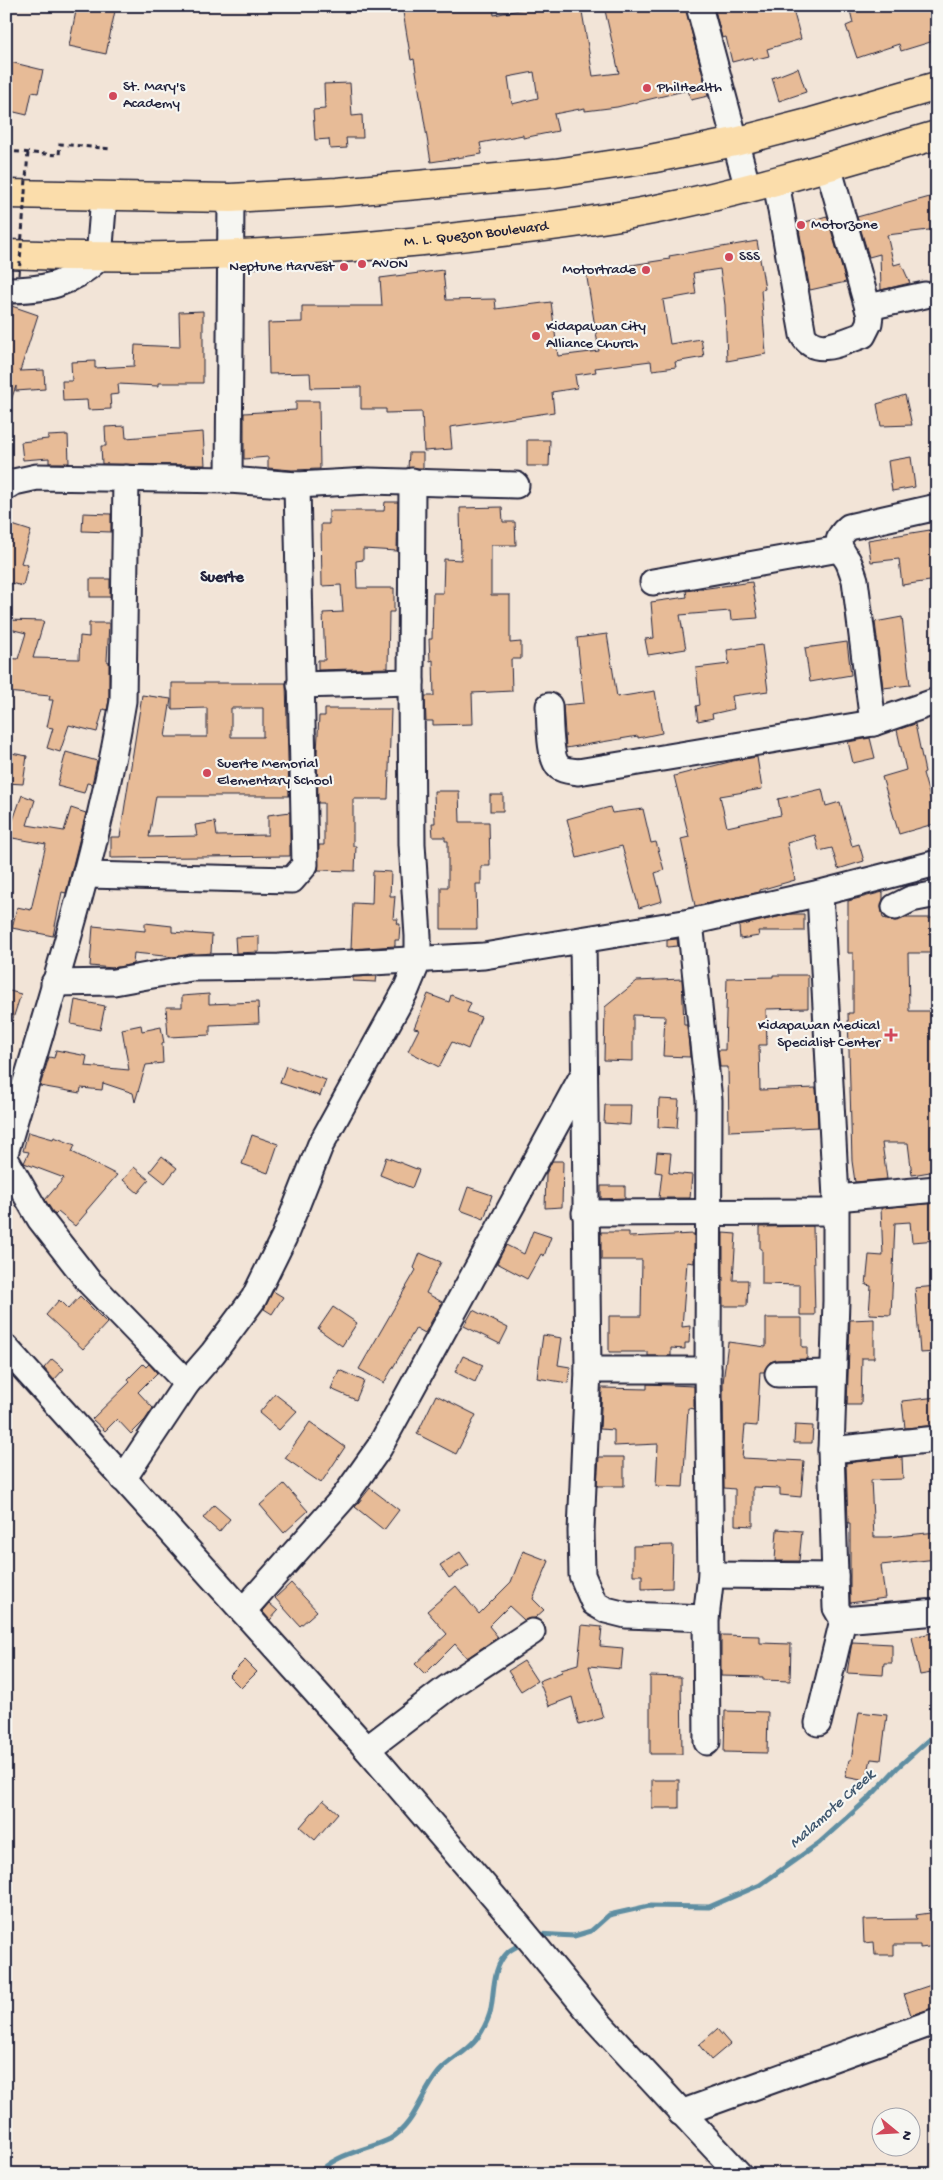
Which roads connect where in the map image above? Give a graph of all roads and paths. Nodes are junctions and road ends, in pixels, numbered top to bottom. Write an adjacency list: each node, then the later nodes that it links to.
1 (699, 6): 4 (street)
2 (937, 86): 4 (highway)
3 (937, 135): 8 (highway, M. L. Quezon Boulevard)
4 (735, 142): 10 (street); 13 (highway)
5 (112, 149): 7 (path)
6 (6, 151): 7 (path)
7 (28, 152): 16 (path, bridge)
8 (828, 166): 9 (highway, M. L. Quezon Boulevard); 18 (street)
9 (776, 182): 10 (highway, M. L. Quezon Boulevard); 18 (street)
10 (748, 189): 14 (highway, M. L. Quezon Boulevard)
11 (6, 194): 12 (highway)
12 (104, 196): 13 (highway); 15 (street)
13 (231, 198): 14 (street)
14 (231, 255): 15 (highway, M. L. Quezon Boulevard); 20 (street)
15 (99, 258): 16 (highway, M. L. Quezon Boulevard); 16 (street)
16 (10, 273)
17 (925, 296): 18 (street)
18 (868, 307)
19 (126, 478): 20 (street); 24 (street); 34 (street)
20 (229, 480): 22 (street)
21 (412, 481): 22 (street); 23 (street); 28 (street)
22 (297, 485): 29 (street)
23 (516, 485)
24 (6, 487)
25 (937, 507): 26 (street)
26 (839, 549): 27 (street); 32 (street)
27 (653, 582)
28 (410, 682): 29 (street); 40 (street)
29 (300, 685): 34 (street)
30 (937, 701): 32 (street)
31 (549, 706): 32 (street)
32 (873, 723)
33 (937, 863): 35 (street)
34 (86, 875): 41 (street)
35 (820, 893): 38 (street); 46 (street)
36 (937, 894): 37 (street)
37 (895, 907)
38 (690, 922): 39 (street); 47 (street)
39 (582, 940): 40 (street); 42 (street)
40 (418, 961): 41 (street); 54 (street)
41 (54, 984): 43 (street)
42 (583, 1074): 48 (street); 60 (street)
43 (6, 1150)
44 (6, 1160): 54 (street)
45 (937, 1189): 46 (street)
46 (835, 1205): 47 (street); 52 (street)
47 (710, 1212): 48 (street); 51 (street)
48 (585, 1213): 50 (street)
49 (6, 1348): 57 (street)
50 (588, 1370): 51 (street); 62 (street)
51 (708, 1370): 58 (street)
52 (833, 1373): 53 (street); 56 (street)
53 (778, 1374)
54 (187, 1384): 57 (street)
55 (937, 1439): 56 (street)
56 (831, 1450): 59 (street)
57 (123, 1479): 60 (street)
58 (711, 1575): 59 (street); 62 (street)
59 (835, 1576): 63 (street)
60 (243, 1611): 67 (street)
61 (937, 1612): 63 (street)
62 (706, 1618): 66 (street)
63 (843, 1620): 65 (street)
64 (532, 1632): 67 (street)
65 (818, 1724)
66 (707, 1742)
67 (367, 1749): 69 (street)
68 (937, 2021): 69 (street)
69 (681, 2113): 70 (street)
70 (739, 2174)

